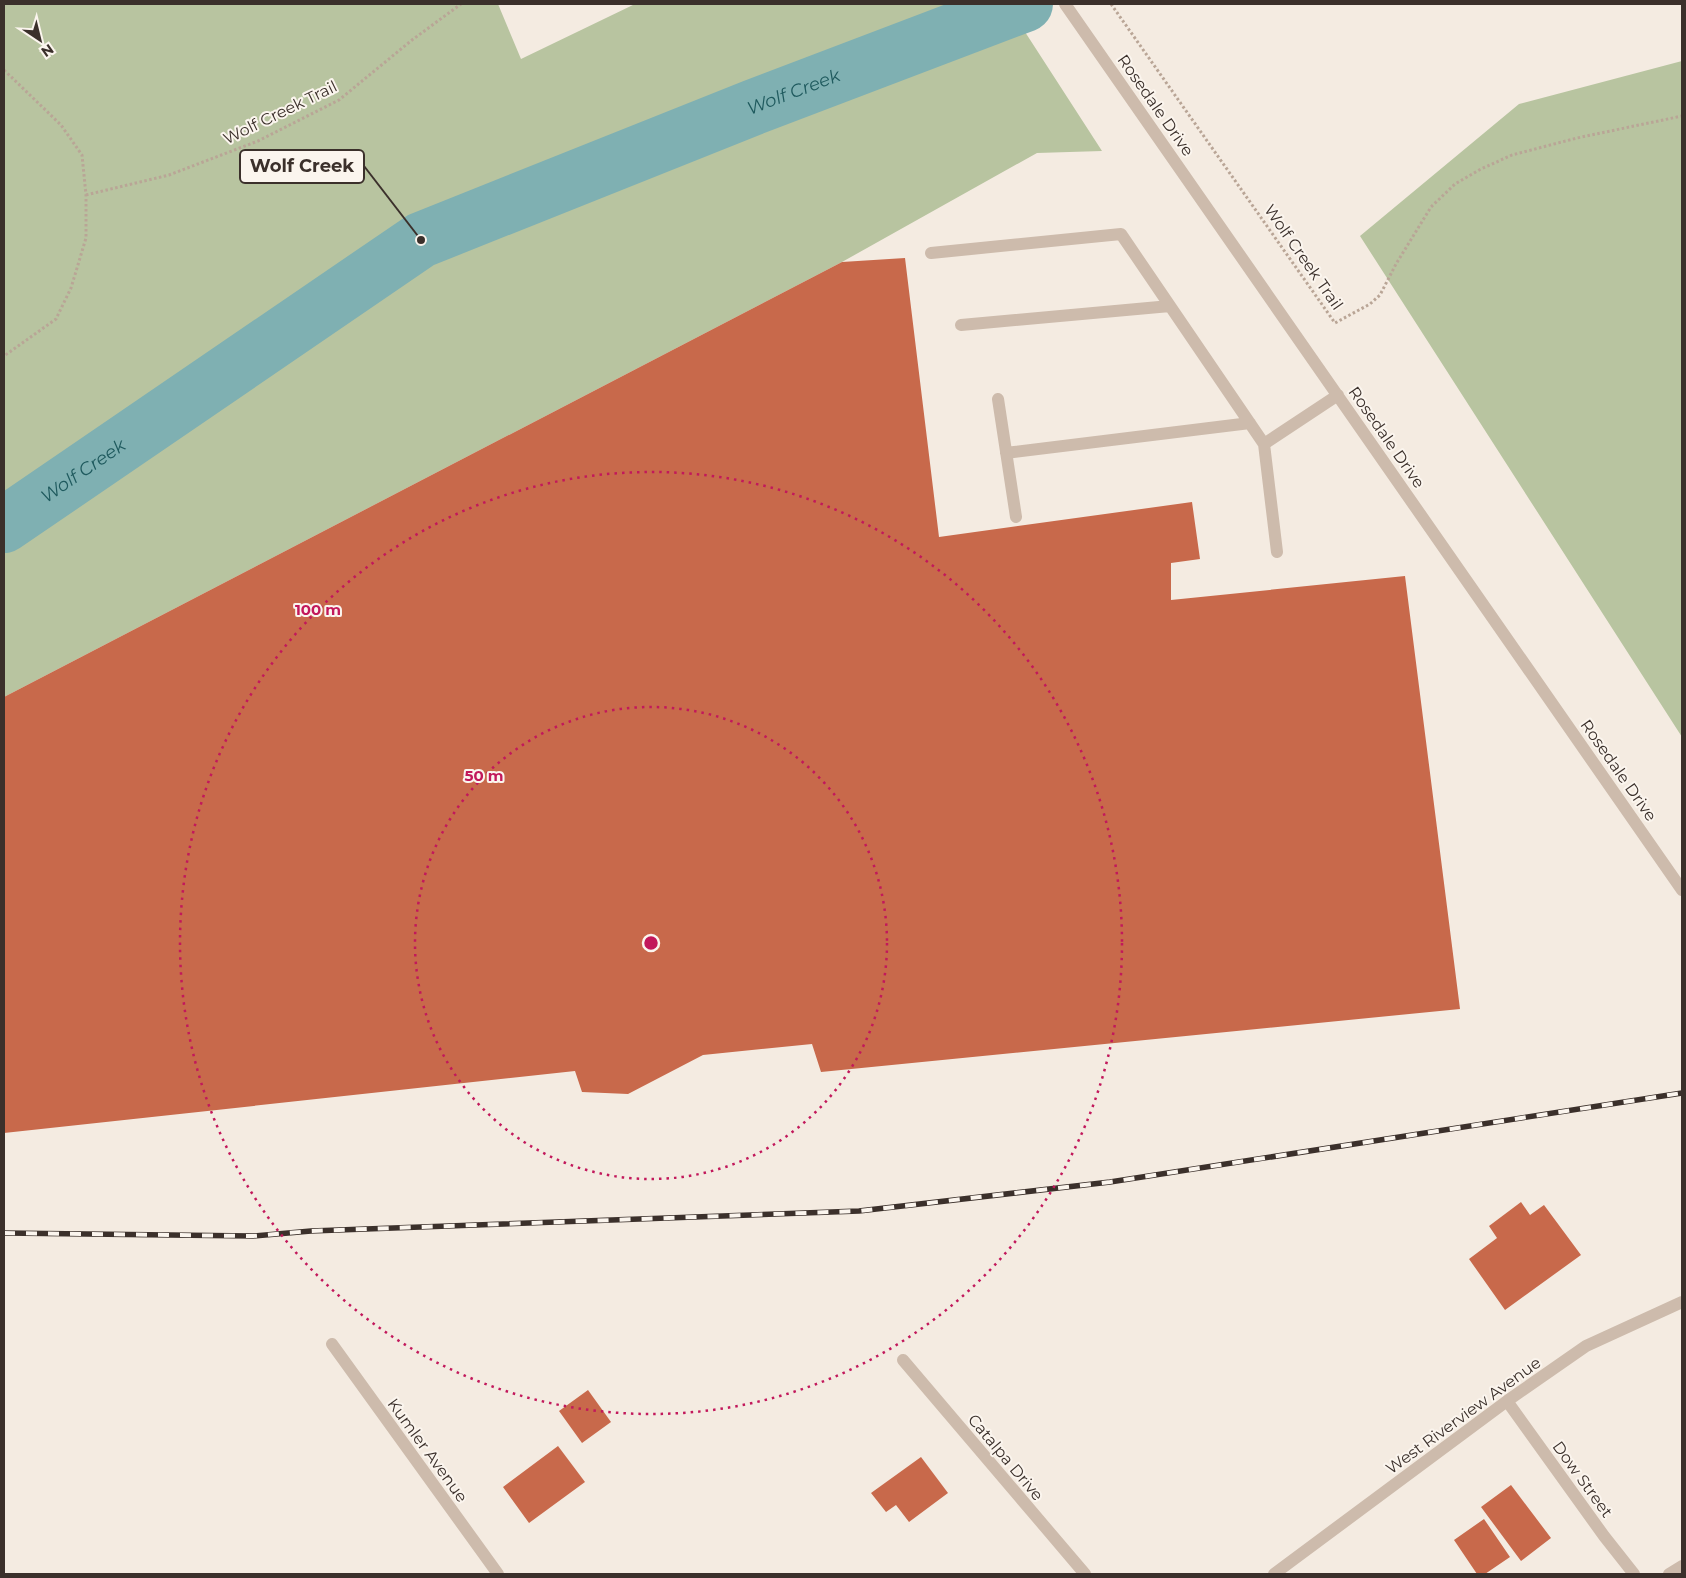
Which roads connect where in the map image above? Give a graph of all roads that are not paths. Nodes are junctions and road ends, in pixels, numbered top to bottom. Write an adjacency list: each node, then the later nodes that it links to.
1 (1065, 4): 5 (street, Rosedale Drive)
2 (931, 253): 3 (street)
3 (1170, 306): 4 (street); 7 (street)
4 (961, 326)
5 (1338, 394): 8 (street); 12 (street, Rosedale Drive)
6 (998, 399): 9 (street)
7 (1250, 423): 8 (street); 9 (street)
8 (1264, 444): 11 (street)
9 (1006, 453): 10 (street)
10 (1016, 517)
11 (1278, 552)
12 (1682, 890)
13 (1682, 1302): 16 (street, West Riverview Avenue)
14 (332, 1344): 18 (street, Kumler Avenue)
15 (903, 1360): 19 (street, Catalpa Drive)
16 (1507, 1401): 20 (street, West Riverview Avenue); 21 (street, Dow Street)
17 (1682, 1566): 22 (street)
18 (498, 1574)
19 (1085, 1574)
20 (1274, 1574)
21 (1634, 1574)
22 (1669, 1574)

